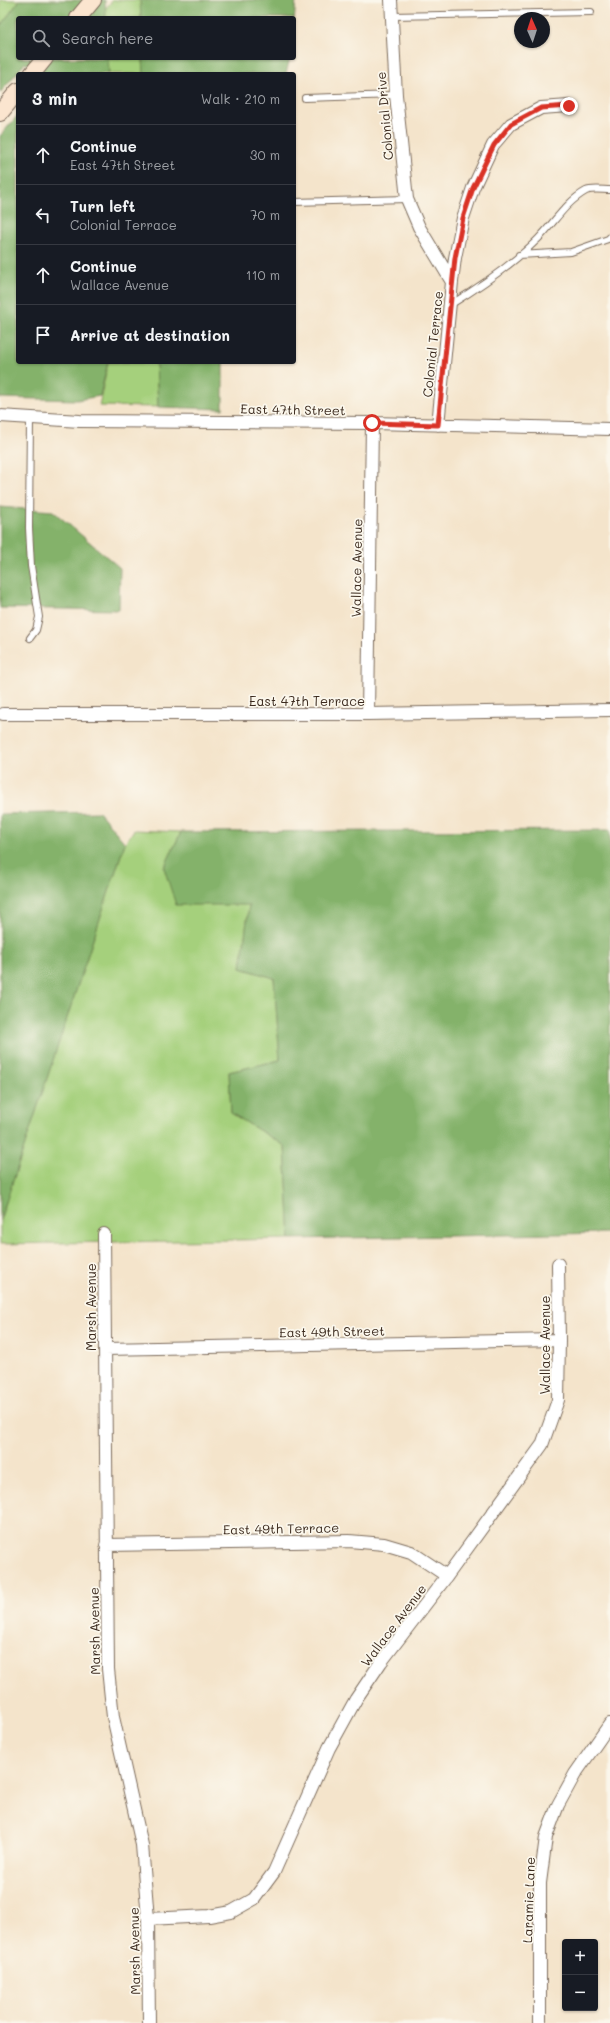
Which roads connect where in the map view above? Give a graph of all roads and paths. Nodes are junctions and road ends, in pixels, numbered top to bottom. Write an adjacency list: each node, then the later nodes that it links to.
1 (93, 0): 4 (street)
2 (391, 0): 5 (street, Colonial Drive)
3 (591, 12): 5 (lane)
4 (80, 16)
5 (392, 16): 9 (street, Colonial Drive)
6 (43, 60): 7 (street)
7 (34, 72)
8 (16, 93): 12 (street)
9 (396, 95): 10 (lane); 14 (street, Colonial Drive)
10 (305, 98)
11 (569, 106): 19 (street)
12 (0, 113)
13 (610, 190): 18 (lane)
14 (407, 199): 15 (lane); 16 (street, Colonial Drive)
15 (296, 202)
16 (419, 227): 19 (street, Colonial Terrace)
17 (610, 237): 18 (lane)
18 (519, 255): 20 (lane)
19 (452, 282): 20 (street, Colonial Terrace)
20 (450, 305): 24 (street, Colonial Terrace)
21 (0, 416): 22 (street, East 47th Street)
22 (30, 418): 23 (street, East 47th Street); 26 (lane)
23 (372, 423): 24 (street, East 47th Street); 29 (street, Wallace Avenue)
24 (438, 425): 25 (street, East 47th Street)
25 (610, 429)
26 (30, 638)
27 (610, 710): 29 (street, East 47th Terrace)
28 (3, 714): 29 (street, East 47th Terrace)
29 (368, 714)
30 (104, 1234): 33 (street, Marsh Avenue)
31 (558, 1264): 32 (street, Wallace Avenue)
32 (560, 1340): 33 (street, East 49th Street); 35 (street, Wallace Avenue)
33 (105, 1349): 34 (street, Marsh Avenue)
34 (106, 1545): 35 (street, East 49th Terrace); 37 (street, Marsh Avenue)
35 (447, 1576): 37 (street, Wallace Avenue)
36 (610, 1724): 39 (street, Laramie Lane)
37 (148, 1919): 38 (street, Marsh Avenue)
38 (149, 2023)
39 (540, 2023)

